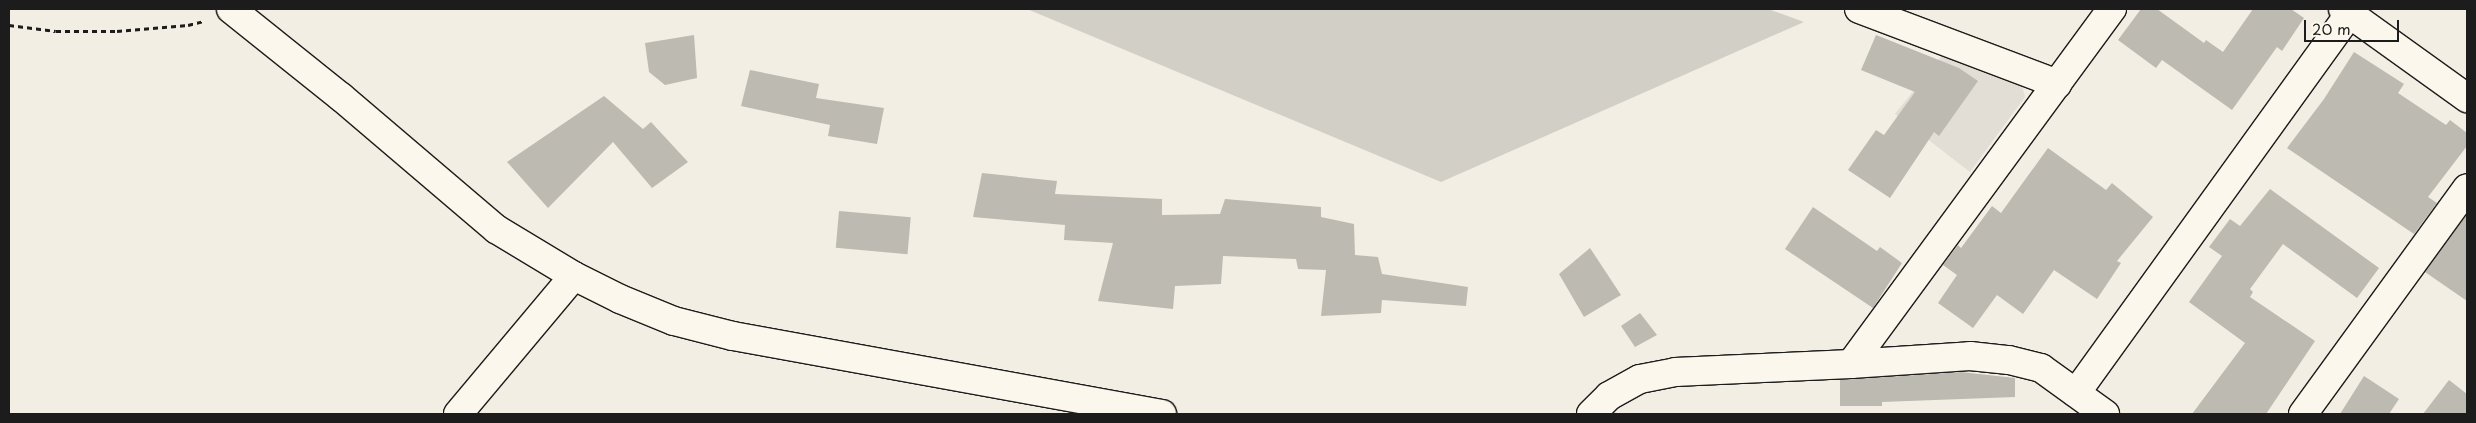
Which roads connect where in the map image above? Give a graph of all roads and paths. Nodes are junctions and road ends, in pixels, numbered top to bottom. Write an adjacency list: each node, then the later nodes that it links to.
1 (1859, 9): 6 (street)
2 (2112, 9): 6 (street)
3 (2349, 10): 7 (street); 11 (street)
4 (233, 11): 5 (path); 9 (street)
5 (9, 25)
6 (2057, 84): 10 (street)
7 (2467, 98)
8 (2467, 188): 16 (street)
9 (574, 276): 12 (street); 13 (street)
10 (1851, 364): 11 (street); 14 (street)
11 (2076, 393): 15 (street)
12 (458, 414)
13 (1162, 414)
14 (1591, 414)
15 (2105, 414)
16 (2303, 414)

